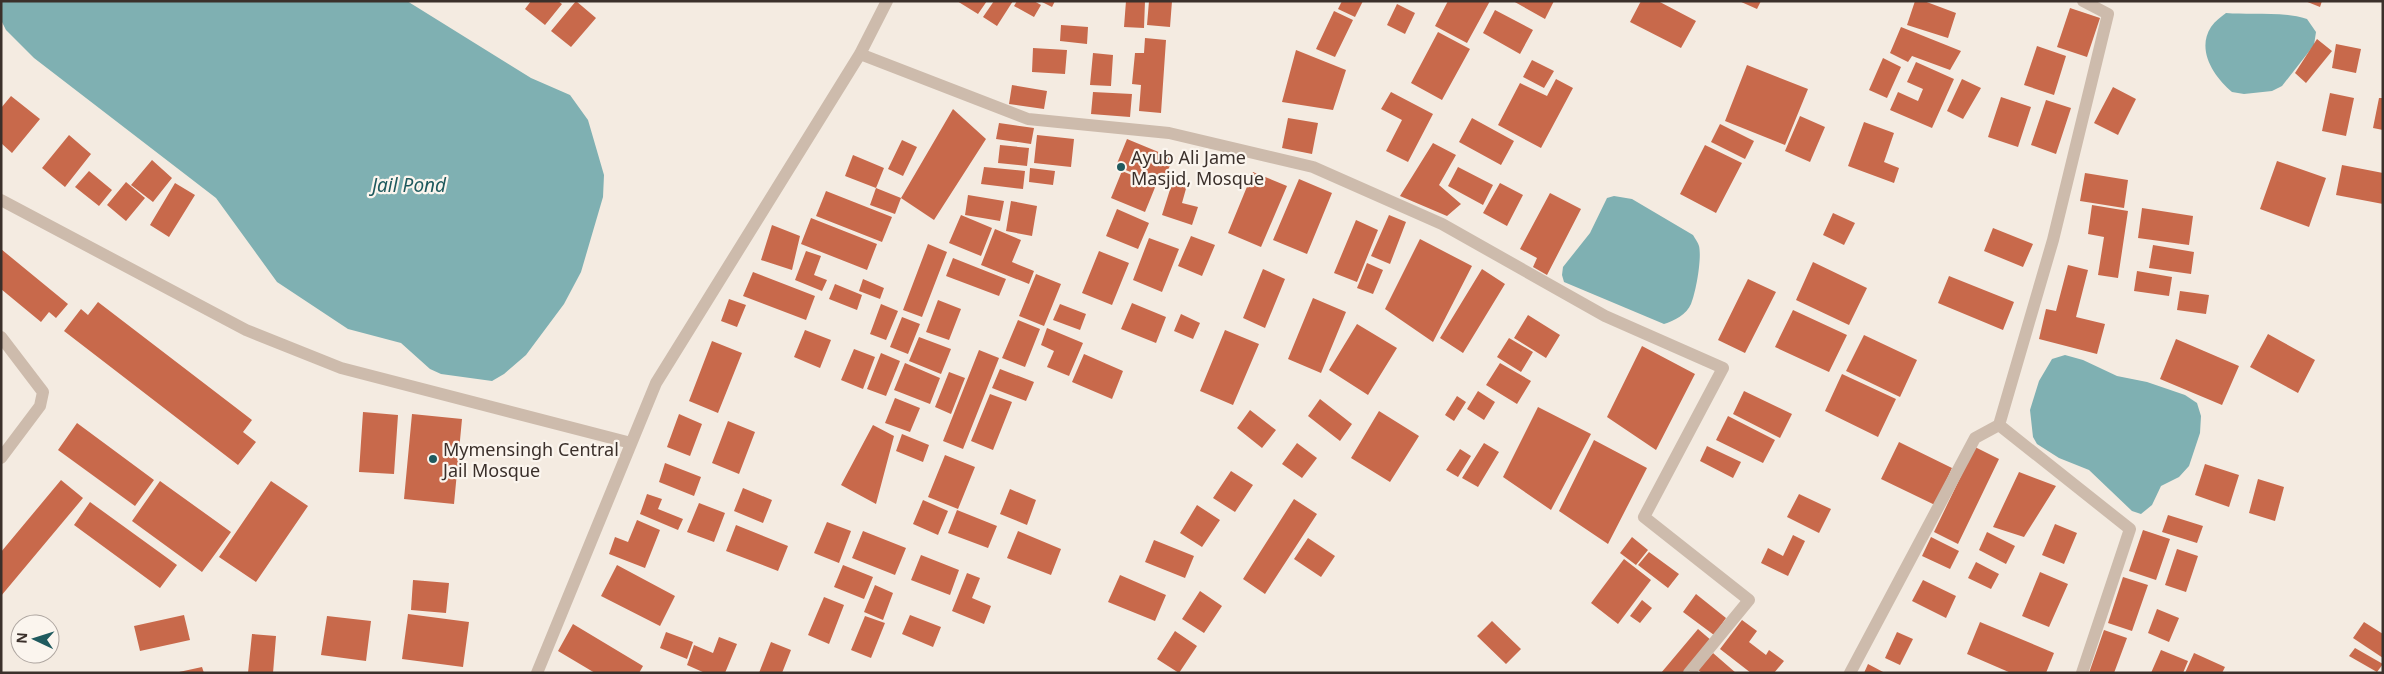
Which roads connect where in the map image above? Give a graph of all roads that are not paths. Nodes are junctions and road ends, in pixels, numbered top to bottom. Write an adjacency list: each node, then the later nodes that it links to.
1 (887, 1): 3 (street)
2 (2083, 1): 6 (street)
3 (860, 54): 7 (street); 10 (street)
4 (1, 200): 7 (street)
5 (1, 337): 8 (street)
6 (1999, 425): 11 (street); 12 (street)
7 (631, 443): 9 (street)
8 (1, 458)
9 (537, 673)
10 (1689, 673)
11 (1850, 673)
12 (2082, 673)

